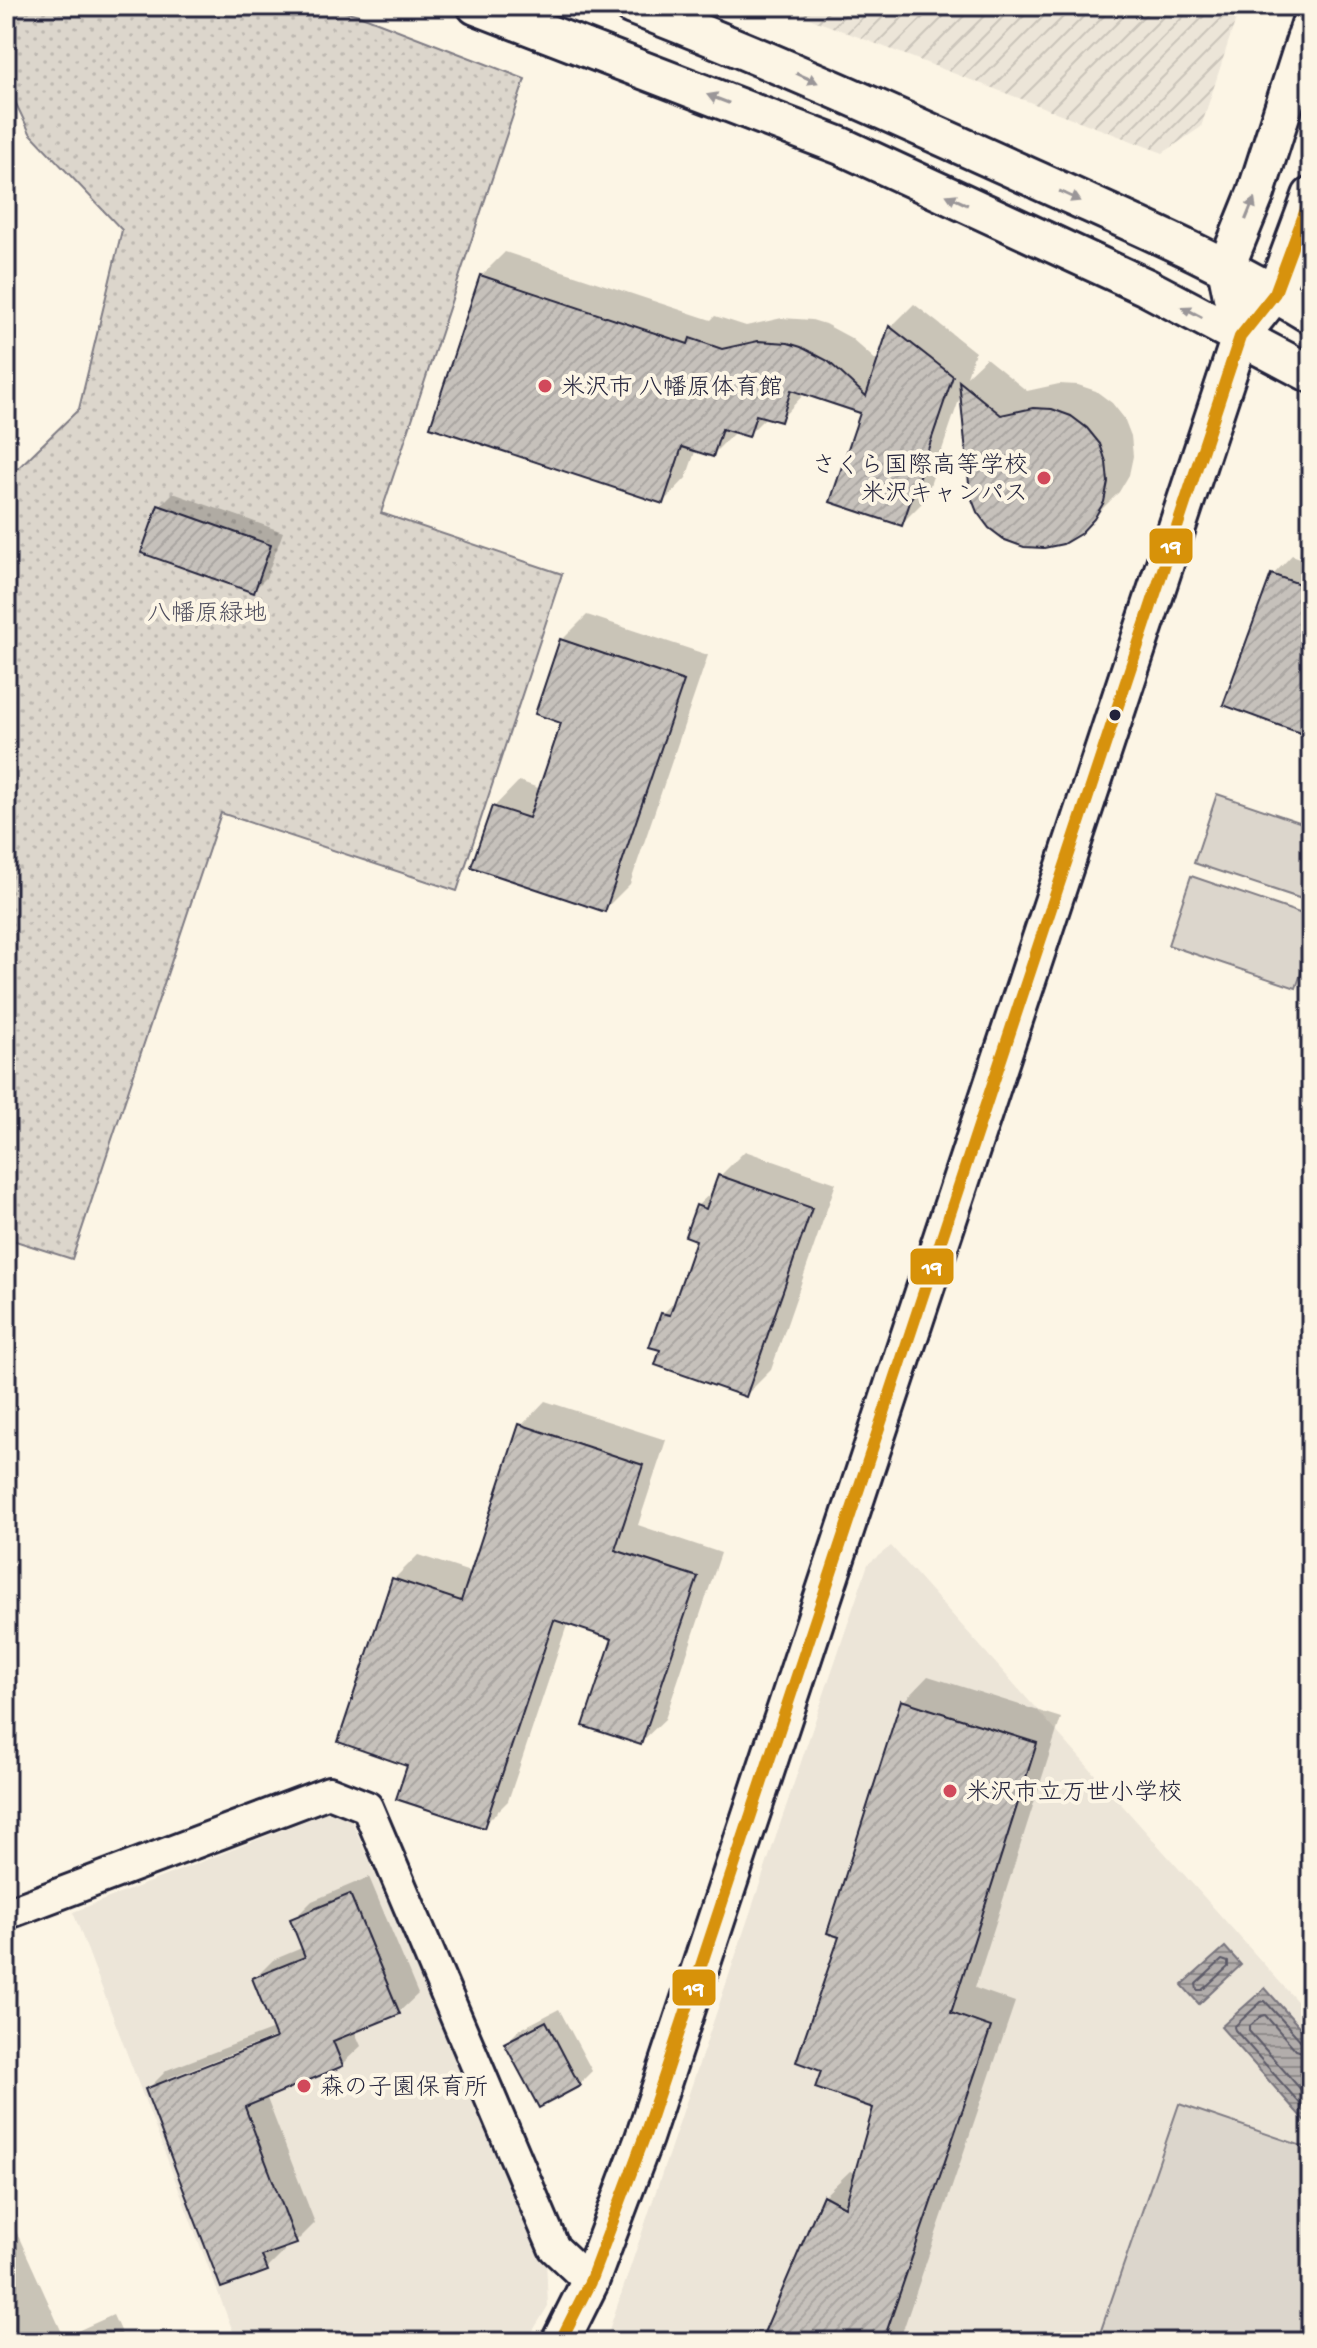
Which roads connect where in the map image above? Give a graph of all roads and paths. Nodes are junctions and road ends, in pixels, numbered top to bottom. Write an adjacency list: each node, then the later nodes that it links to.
1 (476, 6): 8 (street, one-way to 1)
2 (632, 6): 5 (street, one-way to 5)
3 (1311, 21): 5 (street, one-way to 3)
4 (1311, 196): 6 (street)
5 (1226, 267): 6 (street); 8 (street)
6 (1275, 293): 7 (street); 8 (street)
7 (1311, 315)
8 (1240, 337): 9 (street); 11 (street)
9 (1311, 374)
10 (6, 1914): 11 (street)
11 (590, 2282): 12 (street)
12 (560, 2342)

